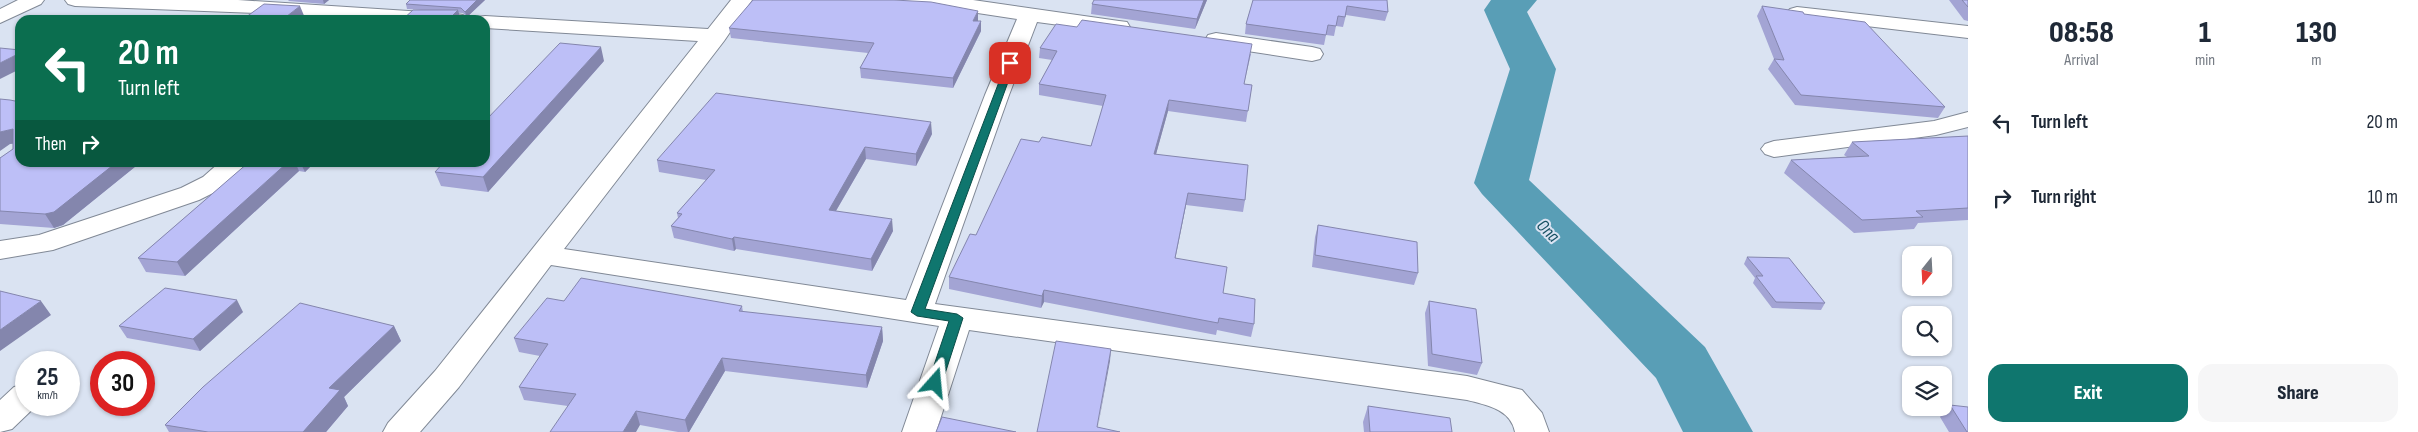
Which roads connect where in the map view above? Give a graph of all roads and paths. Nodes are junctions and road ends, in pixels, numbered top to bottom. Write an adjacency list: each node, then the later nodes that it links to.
1 (34, 0): 10 (street)
2 (75, 0): 5 (street)
3 (742, 0): 14 (street)
4 (860, 0): 7 (street)
5 (258, 7): 8 (street); 9 (street)
6 (1797, 13): 13 (street)
7 (1030, 14): 12 (street); 22 (street)
8 (244, 15)
9 (379, 15)
10 (0, 17)
11 (490, 22): 14 (street)
12 (1137, 29)
13 (1968, 32)
14 (716, 36): 21 (street)
15 (1196, 37): 16 (street)
16 (1312, 54)
17 (1968, 119): 18 (street)
18 (1774, 149)
19 (230, 167): 20 (street)
20 (0, 250)
21 (545, 255): 22 (street); 26 (street)
22 (917, 312): 23 (street)
23 (957, 318): 27 (street); 28 (street)
24 (15, 406): 25 (street)
25 (0, 420)
26 (400, 432)
27 (919, 432)
28 (1532, 432)

